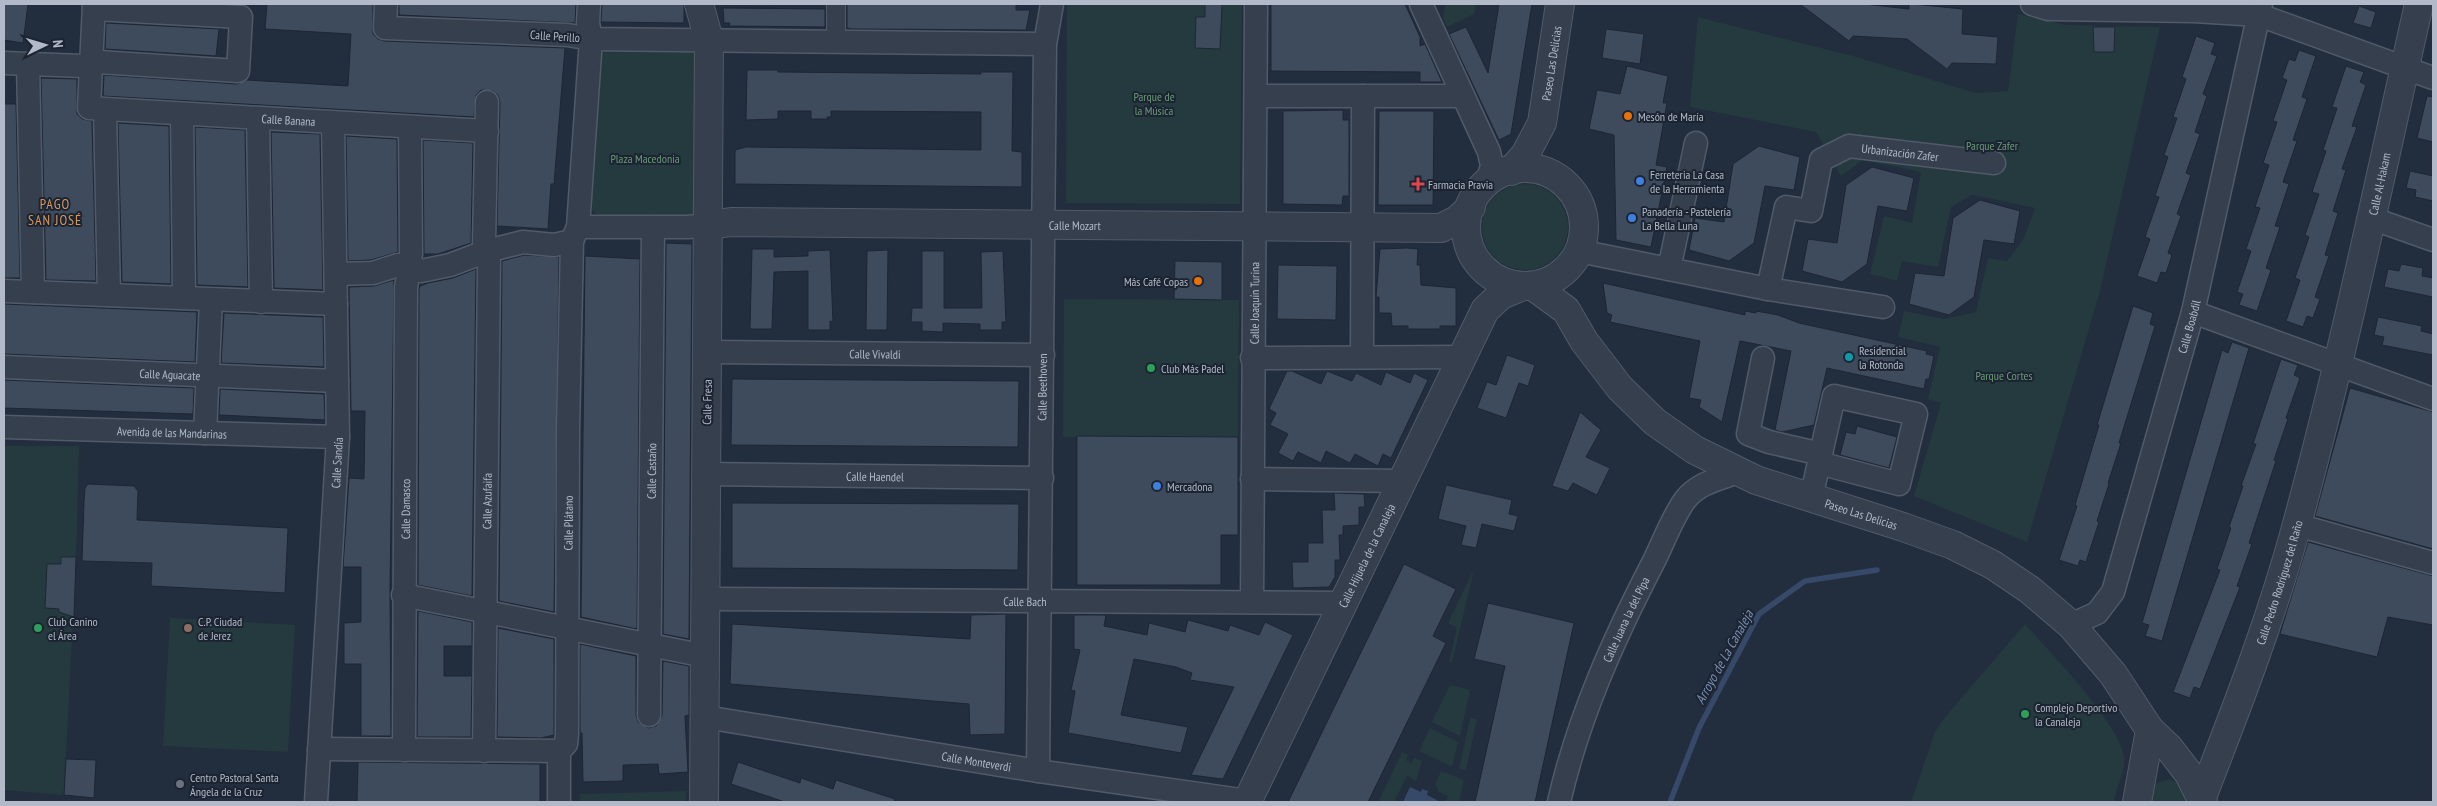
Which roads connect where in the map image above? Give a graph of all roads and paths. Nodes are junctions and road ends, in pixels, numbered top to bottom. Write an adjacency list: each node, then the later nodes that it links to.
1 (386, 4): 13 (street, Calle Perillo)
2 (589, 4): 13 (street)
3 (700, 4): 14 (street, Calle Fresa)
4 (836, 4): 15 (street)
5 (1052, 4): 16 (street, Calle Beethoven)
6 (1256, 4): 22 (street, Calle Joaquín Turina)
7 (1421, 4): 24 (street)
8 (1560, 4): 30 (street, Paseo Las Delicias)
9 (2419, 4): 20 (street, Calle Al-Hakam)
10 (2042, 5): 12 (street)
11 (94, 6): 19 (street); 19 (street)
12 (2260, 9): 20 (street); 66 (street, Calle Boabdil)
13 (591, 39): 14 (street); 46 (street, Calle Perillo)
14 (709, 40): 15 (street); 40 (street, Calle Fresa)
15 (836, 41): 16 (street)
16 (1046, 44): 41 (street, Calle Beethoven)
17 (4, 63): 18 (street)
18 (28, 64): 19 (street); 57 (street)
19 (90, 64): 26 (street)
20 (2405, 68): 21 (street); 39 (street, Calle Al-Hakam)
21 (2433, 78)
22 (1256, 96): 23 (street); 42 (street, Calle Joaquín Turina)
23 (1363, 96): 24 (street); 43 (street)
24 (1463, 96): 36 (street)
25 (487, 102): 32 (street, Calle Azufaifa)
26 (97, 109): 27 (street, Calle Banana); 58 (street)
27 (182, 114): 28 (street, Calle Banana); 59 (street)
28 (258, 118): 29 (street, Calle Banana); 61 (street)
29 (334, 123): 31 (street, Calle Banana); 53 (street, Calle Sandía)
30 (1542, 123): 35 (street, Paseo Las Delicias); 37 (street, Paseo Las Delicias)
31 (410, 127): 32 (street, Calle Banana); 51 (street, Calle Damasco)
32 (486, 131): 48 (street, Calle Azufaifa)
33 (1696, 143): 52 (street)
34 (1994, 163): 55 (street, Urbanización Zafer)
35 (1511, 171): 36 (street); 37 (street)
36 (1487, 182): 38 (street)
37 (1568, 187): 49 (street)
38 (1471, 207): 45 (street); 50 (street)
39 (2371, 218): 47 (street); 73 (street, Calle Al-Hakam)
40 (709, 225): 41 (street, Calle Mozart); 44 (street); 67 (street, Calle Fresa)
41 (1044, 225): 42 (street, Calle Mozart); 68 (street, Calle Beethoven)
42 (1254, 227): 43 (street, Calle Mozart); 70 (street, Calle Joaquín Turina)
43 (1362, 227): 45 (street, Calle Mozart); 71 (street)
44 (654, 228): 46 (street); 98 (street, Calle Castaño)
45 (1441, 228): 50 (street)
46 (575, 234): 48 (street); 97 (street, Calle Plátano)
47 (2433, 240)
48 (487, 251): 51 (street); 95 (street, Calle Azufaifa)
49 (1576, 256): 52 (street); 54 (street); 65 (street)
50 (1476, 259): 54 (street); 64 (street, Calle Hijuela de la Canaleja)
51 (409, 268): 53 (street); 90 (street, Calle Damasco)
52 (1669, 269): 55 (street)
53 (336, 274): 62 (street, Calle Sandía)
54 (1528, 286): 64 (street, Calle Hijuela de la Canaleja); 65 (street, Paseo Las Delicias)
55 (1768, 289): 63 (street)
56 (4, 290): 57 (street)
57 (33, 292): 58 (street)
58 (109, 295): 59 (street)
59 (184, 298): 60 (street)
60 (211, 300): 61 (street); 75 (street)
61 (261, 302): 62 (street)
62 (336, 304): 76 (street, Calle Sandía)
63 (1883, 307)
64 (1485, 310): 69 (street, Calle Hijuela de la Canaleja)
65 (1566, 310): 82 (street, Paseo Las Delicias)
66 (2193, 312): 73 (street); 96 (street, Calle Boabdil)
67 (707, 352): 68 (street, Calle Vivaldi); 83 (street, Calle Fresa)
68 (1043, 355): 84 (street, Calle Beethoven)
69 (1462, 357): 71 (street); 86 (street, Calle Hijuela de la Canaleja)
70 (1252, 358): 71 (street); 85 (street, Calle Joaquín Turina)
71 (1362, 358)
72 (1763, 358): 81 (street)
73 (2338, 364): 77 (street); 88 (street, Calle Pedro Rodríguez del Raño)
74 (4, 367): 75 (street, Calle Aguacate)
75 (208, 376): 76 (street, Calle Aguacate); 79 (street)
76 (337, 381): 80 (street, Calle Sandía)
77 (2433, 399)
78 (4, 427): 79 (street, Avenida de las Mandarinas)
79 (205, 433): 80 (street, Avenida de las Mandarinas)
80 (338, 437): 103 (street, Calle Sandía)
81 (1820, 459): 81 (street); 87 (street)
82 (1738, 472): 87 (street, Paseo Las Delicias); 114 (street, Calle Juana la del Pipa)
83 (706, 474): 84 (street, Calle Haendel); 91 (street, Calle Fresa)
84 (1042, 478): 92 (street, Calle Beethoven)
85 (1252, 480): 86 (street); 93 (street, Calle Joaquín Turina)
86 (1403, 481): 94 (street, Calle Hijuela de la Canaleja)
87 (1811, 498): 96 (street, Paseo Las Delicias)
88 (2297, 525): 89 (street); 109 (street, Calle Pedro Rodríguez del Raño)
89 (2433, 564)
90 (404, 595): 95 (street); 104 (street, Calle Damasco)
91 (706, 599): 92 (street, Calle Bach); 99 (street, Calle Fresa)
92 (1040, 601): 93 (street, Calle Bach); 107 (street, Calle Beethoven)
93 (1252, 602): 94 (street, Calle Bach)
94 (1343, 603): 113 (street, Calle Hijuela de la Canaleja)
95 (486, 610): 97 (street); 105 (street, Calle Azufaifa)
96 (2071, 625): 102 (street, Paseo Las Delicias)
97 (568, 628): 98 (street); 106 (street, Calle Plátano)
98 (650, 645): 99 (street); 100 (street, Calle Castaño)
99 (705, 656): 101 (street, Calle Fresa)
100 (650, 715)
101 (705, 717): 107 (street, Calle Monteverdi); 112 (street, Calle Fresa)
102 (2150, 730): 108 (street); 109 (street, Paseo Las Delicias)
103 (319, 749): 104 (street); 110 (street, Calle Sandía)
104 (404, 750): 105 (street)
105 (484, 750): 106 (street)
106 (559, 751): 111 (street, Calle Plátano)
107 (1038, 771): 113 (street, Calle Monteverdi)
108 (2140, 791): 109 (street)
109 (2198, 791)
110 (316, 802)
111 (559, 802)
112 (704, 802)
113 (1248, 802)
114 (1558, 802)

